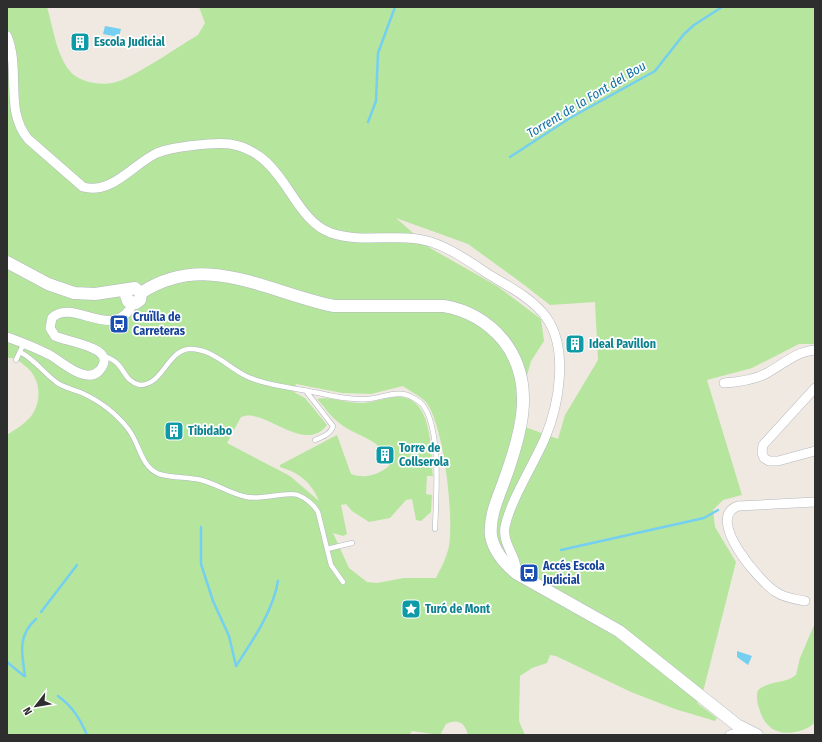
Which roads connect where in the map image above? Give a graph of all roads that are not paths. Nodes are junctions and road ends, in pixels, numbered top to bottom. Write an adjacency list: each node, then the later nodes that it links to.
1 (7, 36): 20 (street)
2 (7, 262): 3 (street)
3 (128, 290): 4 (street); 5 (street)
4 (141, 293): 5 (street); 20 (street)
5 (133, 303): 9 (street)
6 (7, 337): 7 (street)
7 (22, 348): 9 (street); 10 (lane); 19 (lane)
8 (815, 350): 11 (street)
9 (102, 356): 13 (lane)
10 (16, 360)
11 (724, 383)
12 (815, 388): 15 (street)
13 (306, 391): 14 (lane); 17 (lane)
14 (315, 440)
15 (815, 451)
16 (815, 502): 22 (street)
17 (436, 529)
18 (352, 543): 19 (lane)
19 (327, 549): 21 (lane)
20 (516, 573): 23 (street)
21 (343, 582)
22 (805, 601)
23 (745, 730): 24 (street); 25 (street)
24 (730, 735)
25 (757, 735)

